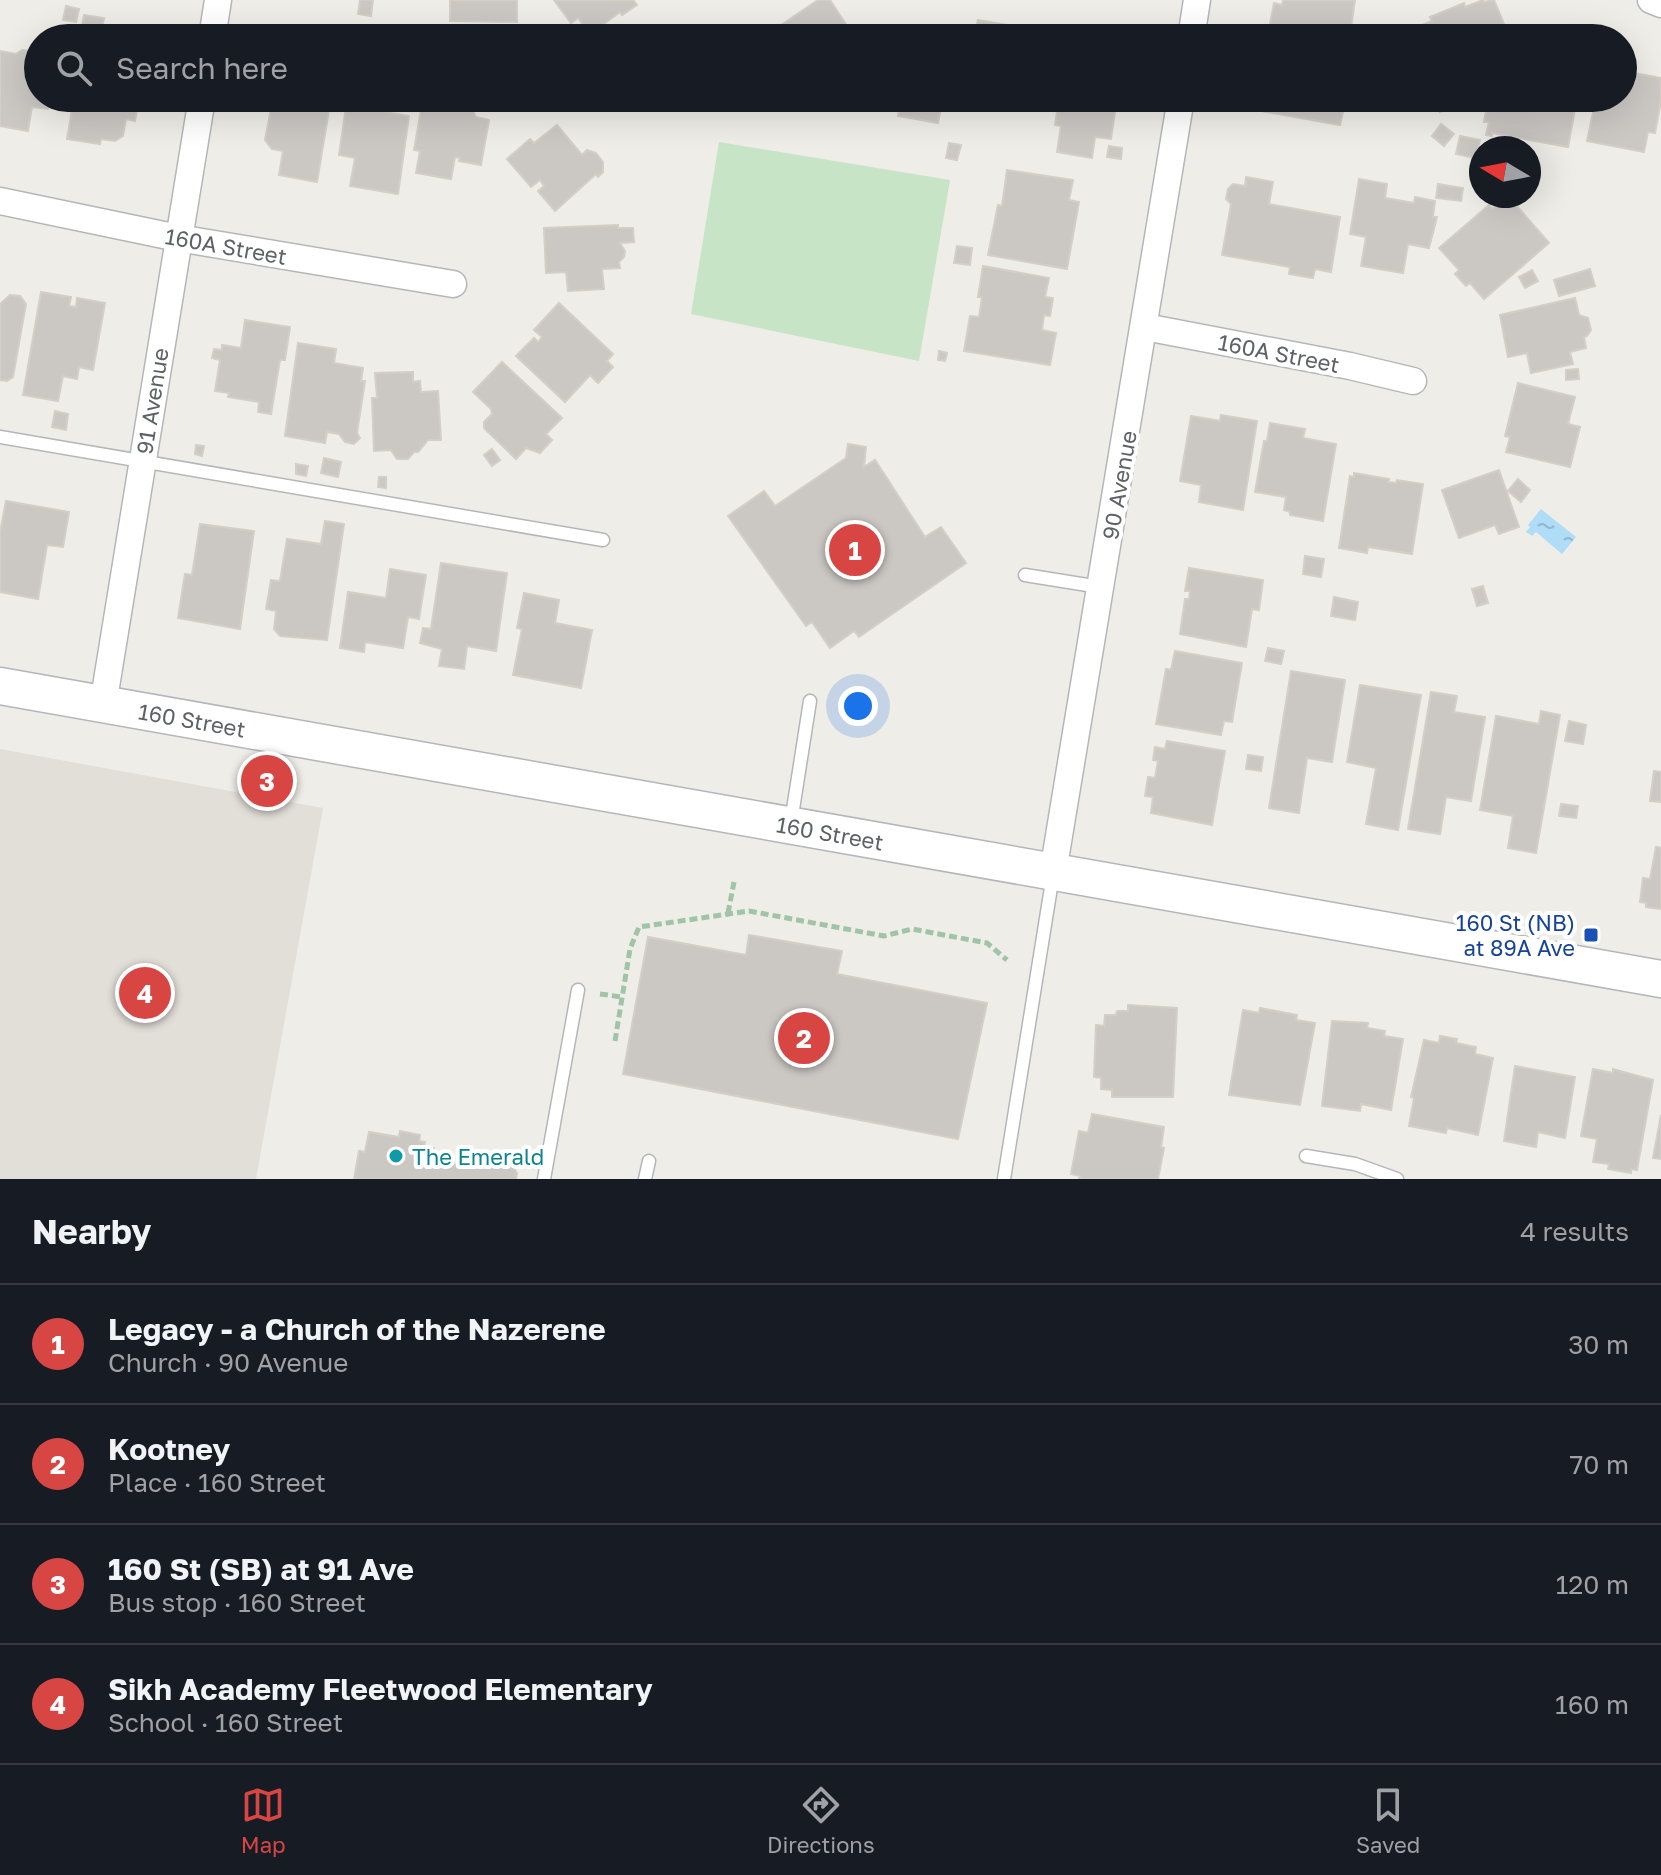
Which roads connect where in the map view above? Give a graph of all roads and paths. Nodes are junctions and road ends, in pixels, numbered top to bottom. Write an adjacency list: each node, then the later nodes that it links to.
1 (218, 0): 5 (street)
2 (1197, 0): 6 (street)
3 (1651, 0): 4 (street)
4 (1661, 4)
5 (214, 24)
6 (1193, 24)
7 (200, 112): 10 (street, 91 Avenue)
8 (1179, 112): 12 (street, 90 Avenue)
9 (0, 201): 10 (street, 160A Street)
10 (178, 238): 11 (street, 160A Street); 15 (street, 91 Avenue)
11 (453, 284)
12 (1145, 327): 13 (street, 160A Street); 18 (street, 90 Avenue)
13 (1413, 381)
14 (0, 437): 15 (lane)
15 (142, 463): 16 (lane); 21 (street, 91 Avenue)
16 (603, 540)
17 (1025, 575): 18 (lane)
18 (1101, 588): 23 (street, 90 Avenue)
19 (0, 686): 21 (main road, 160 Street)
20 (810, 701): 22 (lane)
21 (103, 705): 22 (main road, 160 Street)
22 (791, 826): 23 (main road, 160 Street)
23 (1053, 872): 27 (main road, 160 Street); 36 (lane)
24 (734, 882): 25 (path)
25 (728, 913): 26 (path); 30 (path)
26 (1007, 960)
27 (1661, 979)
28 (578, 990): 34 (lane)
29 (600, 994): 30 (path)
30 (622, 997): 31 (path)
31 (615, 1041)
32 (1306, 1156): 37 (lane)
33 (649, 1161): 35 (lane)
34 (544, 1179)
35 (645, 1179)
36 (1004, 1179)
37 (1397, 1179)

